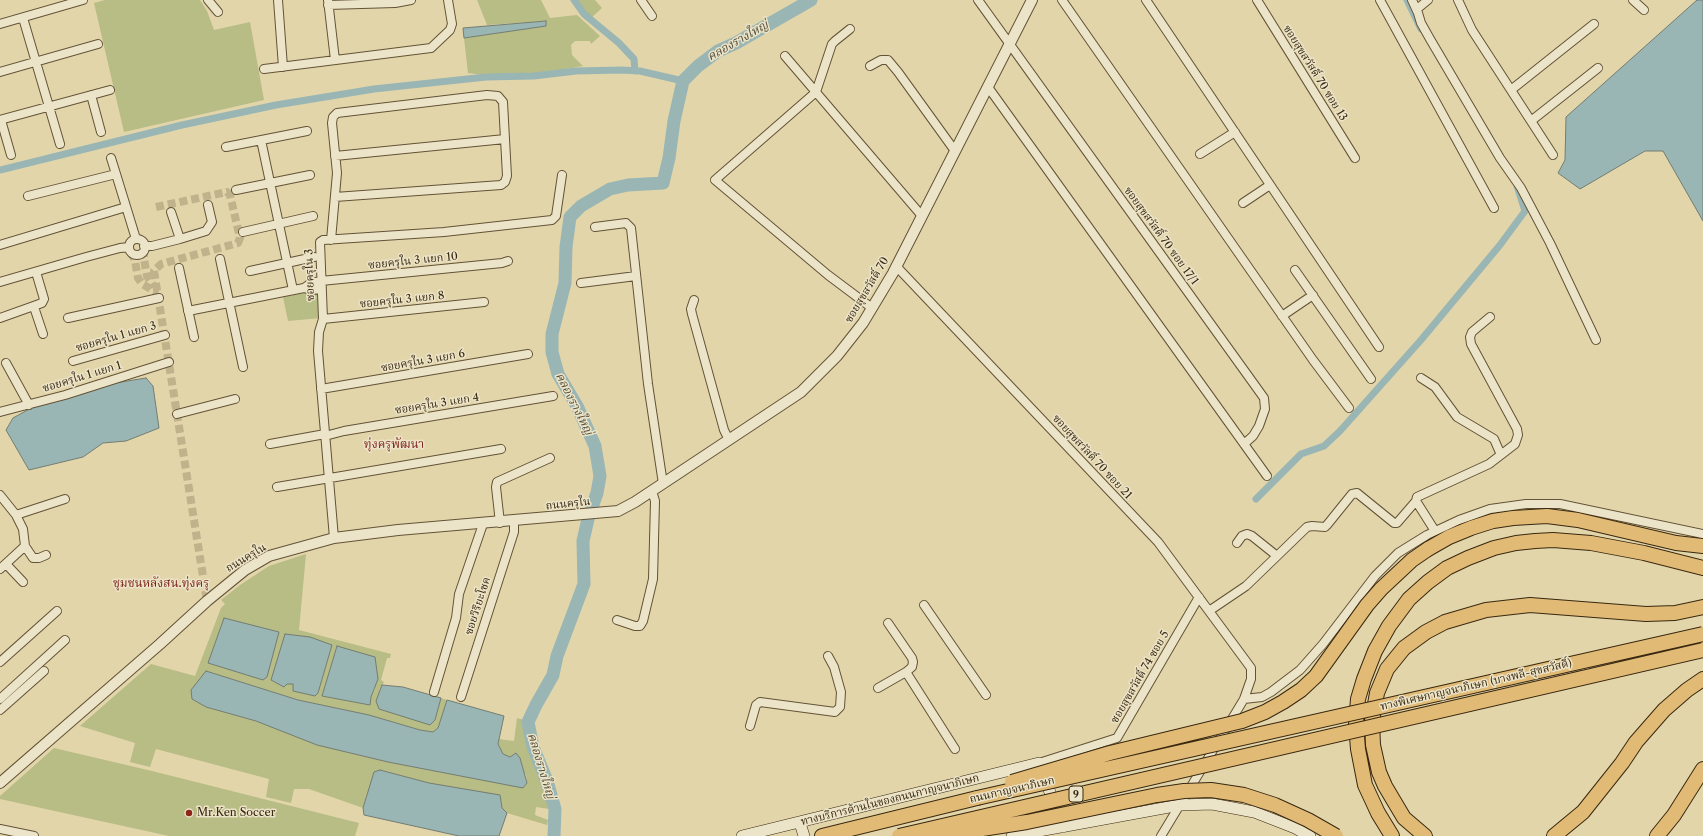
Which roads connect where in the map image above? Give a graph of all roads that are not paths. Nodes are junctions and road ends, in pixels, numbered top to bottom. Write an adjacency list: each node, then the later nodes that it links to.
1 (83, 0): 22 (street)
2 (208, 0): 20 (street)
3 (278, 0): 31 (street)
4 (411, 0): 17 (street)
5 (448, 0): 29 (street)
6 (641, 0): 21 (street)
7 (978, 0): 27 (street, ซอยสุขสวัสดิ์ 70 ซอย 17/1)
8 (1032, 0): 27 (street, ซอยสุขสวัสดิ์ 70)
9 (1062, 0): 104 (street)
10 (1146, 0): 46 (street)
11 (1257, 0): 57 (street, ซอยสุขสวัสดิ์ 70 ซอย 13)
12 (1380, 0): 69 (street)
13 (1412, 0): 18 (street)
14 (1428, 0): 18 (street)
15 (1458, 0): 38 (street)
16 (1634, 0): 19 (street)
17 (328, 2): 29 (street)
18 (1417, 9): 112 (street)
19 (1644, 10)
20 (218, 12)
21 (652, 16)
22 (23, 18): 23 (street); 30 (street)
23 (0, 24)
24 (1594, 24): 38 (street)
25 (850, 28): 39 (street)
26 (98, 44): 30 (street)
27 (1010, 44): 36 (street, ซอยสุขสวัสดิ์ 70); 131 (street, ซอยสุขสวัสดิ์ 70 ซอย 17/1)
28 (785, 56): 39 (street)
29 (335, 60): 31 (street)
30 (36, 62): 35 (street); 41 (street)
31 (283, 66): 34 (street)
32 (870, 66): 51 (street)
33 (1598, 68): 43 (street)
34 (264, 69)
35 (0, 72)
36 (988, 87): 51 (street, ซอยสุขสวัสดิ์ 70); 131 (street)
37 (110, 90): 40 (street)
38 (1510, 90): 43 (street)
39 (816, 92): 72 (street); 102 (street)
40 (91, 96): 41 (street); 45 (street)
41 (49, 107): 42 (street); 49 (street)
42 (1, 120): 53 (street)
43 (1531, 121): 54 (street)
44 (307, 131): 48 (street)
45 (101, 132)
46 (1235, 132): 52 (street); 62 (street)
47 (505, 138): 55 (street); 55 (street); 65 (street)
48 (261, 140): 50 (street); 61 (street)
49 (60, 144)
50 (226, 147)
51 (956, 151): 72 (street, ซอยสุขสวัสดิ์ 70)
52 (1200, 154)
53 (11, 155)
54 (1553, 155)
55 (335, 156): 65 (street)
56 (111, 158): 58 (street)
57 (1355, 158)
58 (116, 174): 64 (street); 68 (street)
59 (562, 175): 78 (street)
60 (310, 176): 61 (street)
61 (270, 183): 63 (street); 73 (street)
62 (1270, 185): 66 (street); 113 (street)
63 (236, 190)
64 (28, 196)
65 (335, 198): 78 (street)
66 (1243, 203)
67 (208, 205): 77 (street)
68 (126, 207): 76 (street); 79 (street)
69 (1494, 208)
70 (170, 212): 77 (street)
71 (313, 216): 73 (street)
72 (922, 216): 86 (street, ซอยสุขสวัสดิ์ 70)
73 (279, 224): 75 (street); 85 (street)
74 (595, 226): 91 (street)
75 (243, 232)
76 (136, 239): 80 (street); 81 (street)
77 (180, 239): 80 (street)
78 (331, 240): 94 (street, ซอยครุใน 3)
79 (0, 245)
80 (144, 246): 81 (street)
81 (129, 247): 90 (street)
82 (314, 257): 85 (street)
83 (220, 259): 99 (street)
84 (508, 261): 94 (street, ซอยครุใน 3 แยก 10)
85 (287, 263): 89 (street); 95 (street)
86 (896, 266): 102 (street, ซอยสุขสวัสดิ์ 70); 159 (street, ซอยสุขสวัสดิ์ 70 ซอย 21)
87 (179, 268): 103 (street)
88 (1295, 270): 96 (street)
89 (250, 271)
90 (36, 272): 92 (street); 101 (street)
91 (636, 276): 93 (street); 137 (street)
92 (0, 282)
93 (581, 283)
94 (321, 285): 95 (street, ซอยครุใน 3 แยก 10); 108 (street, ซอยครุใน 3)
95 (293, 290): 99 (street, ซอยครุใน 3 แยก 10)
96 (1313, 295): 104 (street); 120 (street)
97 (159, 298): 106 (street)
98 (694, 300): 129 (street)
99 (229, 302): 103 (street, ซอยครุใน 3 แยก 10); 118 (street)
100 (484, 302): 108 (street, ซอยครุใน 3 แยก 8)
101 (34, 307): 105 (street); 109 (street)
102 (872, 308): 129 (street, ซอยสุขสวัสดิ์ 70)
103 (188, 310): 111 (street)
104 (1282, 316): 125 (street)
105 (0, 318)
106 (68, 318)
107 (1490, 318): 133 (street)
108 (323, 319): 121 (street, ซอยครุใน 3)
109 (43, 334)
110 (165, 335): 115 (street, ซอยครุใน 1 แยก 3)
111 (194, 337)
112 (1596, 340)
113 (1379, 347)
114 (528, 354): 121 (street, ซอยครุใน 3 แยก 6)
115 (72, 360)
116 (169, 362): 124 (street, ซอยครุใน 1 แยก 1)
117 (6, 363): 124 (street)
118 (243, 367)
119 (1421, 378): 133 (street)
120 (1371, 379)
121 (321, 389): 128 (street, ซอยครุใน 3)
122 (553, 396): 128 (street, ซอยครุใน 3 แยก 4)
123 (235, 399): 127 (street)
124 (29, 405): 126 (street, ซอยครุใน 1 แยก 1)
125 (1349, 408)
126 (0, 412)
127 (177, 414)
128 (325, 435): 130 (street, ซอยครุใน 3 แยก 4); 136 (street, ซอยครุใน 3)
129 (729, 440): 137 (street, ซอยสุขสวัสดิ์ 70)
130 (270, 444)
131 (1244, 444): 135 (street)
132 (501, 449): 136 (street)
133 (1501, 455): 142 (street)
134 (550, 458): 146 (street)
135 (1267, 476)
136 (328, 478): 138 (street); 150 (street, ซอยครุใน 3)
137 (663, 484): 139 (street, ซอยสุขสวัสดิ์ 70)
138 (277, 487)
139 (652, 491): 143 (street, ซอยสุขสวัสดิ์ 70); 164 (street)
140 (0, 495): 144 (street)
141 (65, 499): 144 (street)
142 (1416, 501): 148 (street); 155 (street)
143 (600, 513): 145 (street, ถนนครุใน)
144 (16, 515): 152 (street)
145 (514, 522): 146 (street, ถนนครุใน); 177 (street, ซอยวิริยะโชค)
146 (500, 523): 147 (street, ถนนครุใน)
147 (483, 524): 150 (street, ถนนครุใน); 175 (street)
148 (1435, 531): 149 (street); 179 (street)
149 (1703, 534)
150 (334, 538): 187 (street, ถนนครุใน)
151 (1237, 543): 155 (street)
152 (25, 546): 154 (street); 156 (street)
153 (1703, 546): 188 (highway, bridge)
154 (46, 555)
155 (1277, 556): 163 (street)
156 (3, 566): 158 (street)
157 (1703, 568): 203 (highway)
158 (23, 582)
159 (1199, 597): 163 (street, ซอยสุขสวัสดิ์ 70 ซอย 21); 185 (street, ซอยสุขสวัสดิ์ 74 ซอย 5)
160 (924, 605): 176 (street)
161 (1703, 607): 204 (highway)
162 (57, 611): 170 (street)
163 (1209, 611): 179 (street, ซอยสุขสวัสดิ์ 70 ซอย 21)
164 (617, 620)
165 (888, 623): 172 (street)
166 (1703, 634): 182 (highway, ทางพิเศษกาญจนาภิเษก (บางพลี-สุขสวัสดิ์), bridge)
167 (65, 640): 178 (street)
168 (1703, 650): 184 (highway, ทางพิเศษกาญจนาภิเษก (บางพลี-สุขสวัสดิ์), bridge)
169 (828, 656): 181 (street)
170 (0, 662)
171 (44, 671): 180 (street)
172 (906, 672): 174 (street); 183 (street)
173 (1703, 679): 205 (highway)
174 (878, 688)
175 (434, 692)
176 (986, 695)
177 (461, 697)
178 (0, 699)
179 (1244, 699): 189 (street)
180 (0, 710)
181 (750, 726)
182 (1250, 736): 188 (highway, ถนนกาญจนาภิเษก / 9, bridge)
183 (955, 749)
184 (1254, 754): 197 (highway, ถนนกาญจนาภิเษก / 9, bridge)
185 (1039, 764): 190 (main road, ทางบริการด้านในของถนนกาญจนาภิเษก); 191 (main road)
186 (1703, 769): 206 (highway)
187 (0, 783)
188 (977, 798): 196 (highway, ถนนกาญจนาภิเษก / 9)
189 (1180, 805): 191 (main road); 200 (street); 201 (main road)
190 (800, 823): 194 (main road, ทางบริการด้านในของถนนกาญจนาภิเษก); 195 (main road)
191 (1063, 827): 199 (main road)
192 (0, 829): 193 (street)
193 (34, 836)
194 (742, 836)
195 (804, 836)
196 (822, 836)
197 (899, 836)
198 (938, 836): 202 (highway, bridge)
199 (1012, 836)
200 (1161, 836)
201 (1310, 836)
202 (1336, 836)
203 (1392, 836)
204 (1424, 836)
205 (1554, 836)
206 (1657, 836)

